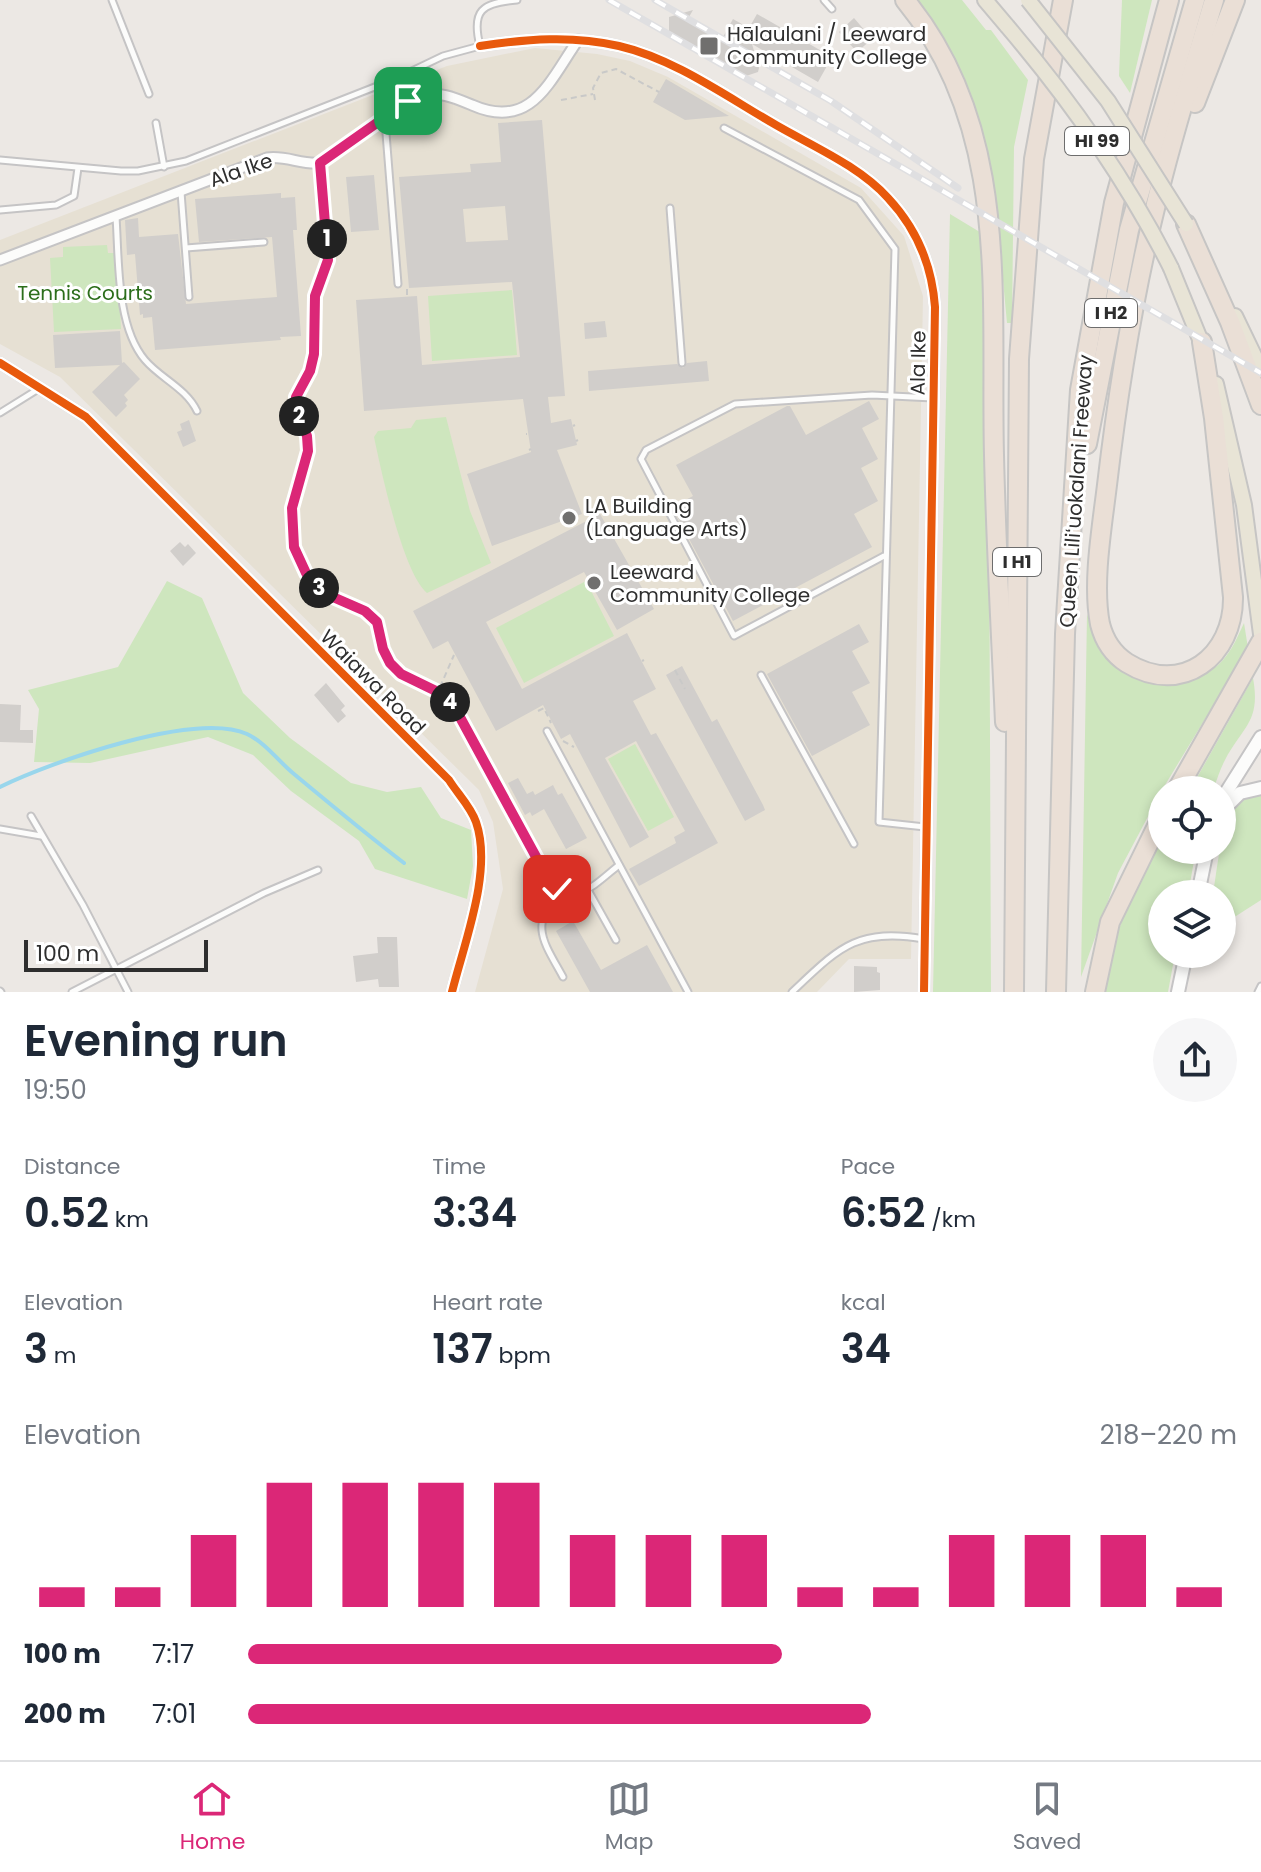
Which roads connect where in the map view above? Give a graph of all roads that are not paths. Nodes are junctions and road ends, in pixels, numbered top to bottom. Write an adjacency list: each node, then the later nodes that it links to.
1 (112, 0): 16 (lane)
2 (517, 0): 15 (lane)
3 (824, 0): 13 (lane)
4 (905, 0): 69 (highway)
5 (1028, 0): 30 (main road, HI 99, bridge)
6 (1063, 0): 20 (highway, I H1)
7 (1071, 0): 20 (highway)
8 (1169, 0): 47 (highway, Queen Liliʻuokalani Freeway / I H1)
9 (1195, 0): 47 (highway, I H2)
10 (1214, 0): 26 (highway)
11 (1235, 0): 26 (highway)
12 (986, 1): 36 (main road, HI 99, bridge)
13 (832, 9)
14 (578, 40): 15 (street, Ala Ike); 17 (street); 42 (street, Ala Ike)
15 (480, 46): 23 (lane, Ala Ike)
16 (149, 94)
17 (384, 118): 22 (street); 34 (lane)
18 (156, 123): 23 (lane)
19 (724, 128): 41 (lane)
20 (1034, 159): 69 (highway, I H1)
21 (0, 160): 24 (lane, Ala Ike)
22 (320, 163): 25 (street, Ala Ike); 65 (lane)
23 (164, 167): 24 (lane, Ala Ike)
24 (78, 168): 28 (lane)
25 (181, 192): 29 (street, Ala Ike); 32 (lane)
26 (1155, 206): 36 (highway)
27 (670, 208): 38 (lane)
28 (0, 210)
29 (116, 217): 33 (street, Ala Ike); 44 (lane)
30 (1186, 224): 39 (main road, HI 99); 43 (highway)
31 (264, 242): 32 (lane)
32 (185, 248): 35 (lane)
33 (0, 260)
34 (398, 284)
35 (189, 297)
36 (1202, 342): 48 (main road, HI 99)
37 (0, 363): 40 (street, Waiawa Road)
38 (682, 363)
39 (1261, 370)
40 (40, 388): 45 (lane); 76 (street, Waiawa Road)
41 (892, 395): 42 (lane); 46 (lane); 46 (lane)
42 (933, 398): 58 (street, Ala Ike)
43 (1261, 405)
44 (197, 411)
45 (0, 413)
46 (885, 556): 58 (lane)
47 (1065, 634): 81 (highway, Queen Liliʻuokalani Freeway / I H1)
48 (1261, 634)
49 (1261, 642): 53 (highway)
50 (761, 675): 61 (lane)
51 (547, 731): 63 (lane)
52 (1261, 737): 54 (street)
53 (1185, 776)
54 (1236, 777)
55 (1261, 788): 56 (street)
56 (1236, 797)
57 (31, 816): 60 (lane)
58 (925, 827): 67 (street, Ala Ike)
59 (0, 829): 60 (lane)
60 (42, 836): 71 (lane)
61 (854, 844)
62 (1148, 845): 82 (highway)
63 (619, 865): 66 (lane); 77 (lane)
64 (318, 870): 71 (lane)
65 (557, 889): 66 (lane); 72 (lane)
66 (588, 890): 68 (lane)
67 (925, 939): 78 (lane); 79 (street, Ala Ike)
68 (616, 940)
69 (1015, 965): 80 (highway, I H1)
70 (1183, 968): 83 (street)
71 (116, 969): 74 (lane); 75 (lane)
72 (563, 977)
73 (1261, 986): 84 (lane)
74 (72, 992)
75 (128, 992)
76 (452, 992)
77 (688, 992)
78 (792, 992)
79 (924, 992)
80 (1014, 992)
81 (1056, 992)
82 (1095, 992)
83 (1178, 992)
84 (1258, 992)

